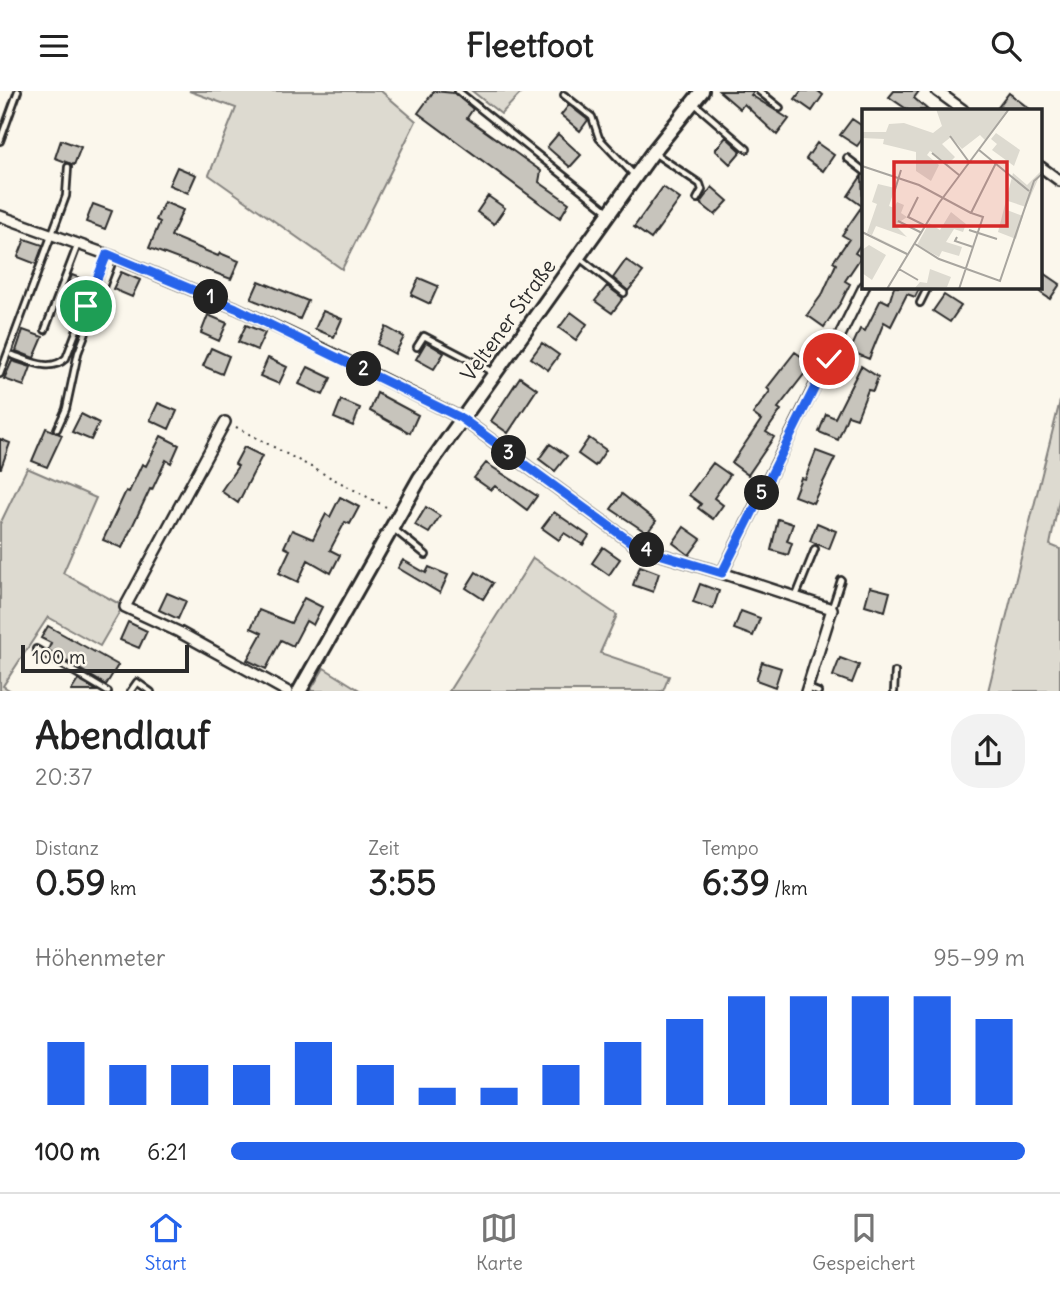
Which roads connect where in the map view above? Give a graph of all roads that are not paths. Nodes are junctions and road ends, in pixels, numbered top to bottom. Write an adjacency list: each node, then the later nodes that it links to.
1 (18, 91): 9 (lane)
2 (458, 91): 19 (lane)
3 (759, 91): 8 (lane)
4 (937, 91): 7 (street)
5 (699, 94): 10 (lane); 11 (main road, Veltener Straße)
6 (564, 95): 16 (lane)
7 (953, 107)
8 (780, 108)
9 (0, 141)
10 (747, 149)
11 (653, 152): 16 (main road, Veltener Straße); 18 (lane)
12 (847, 158): 14 (lane)
13 (68, 167): 21 (lane)
14 (862, 169)
15 (1042, 169): 17 (street)
16 (635, 177): 19 (main road, Veltener Straße)
17 (1060, 181)
18 (697, 198)
19 (609, 213): 24 (main road, Veltener Straße)
20 (0, 216): 21 (street)
21 (52, 234): 22 (street); 33 (lane)
22 (78, 243): 23 (street); 29 (lane)
23 (110, 256): 31 (lane); 34 (street); 36 (lane)
24 (577, 257): 27 (lane); 32 (main road, Veltener Straße)
25 (863, 289): 40 (street)
26 (927, 289): 28 (lane)
27 (624, 293)
28 (920, 303)
29 (45, 330)
30 (417, 347): 32 (lane)
31 (12, 355)
32 (493, 372): 34 (main road, Veltener Straße)
33 (0, 374)
34 (461, 418): 37 (main road, Veltener Straße); 40 (street)
35 (225, 422): 50 (street)
36 (57, 429)
37 (391, 527): 39 (lane); 51 (main road, Veltener Straße)
38 (815, 549): 42 (lane)
39 (426, 555)
40 (722, 573): 42 (street)
41 (841, 580): 43 (lane)
42 (795, 597): 43 (street)
43 (832, 609): 46 (street)
44 (36, 649): 47 (lane)
45 (895, 672): 53 (lane)
46 (807, 690): 52 (lane)
47 (108, 691)
48 (130, 691): 49 (lane)
49 (151, 691)
50 (288, 691)
51 (299, 691)
52 (818, 691)
53 (894, 691)

